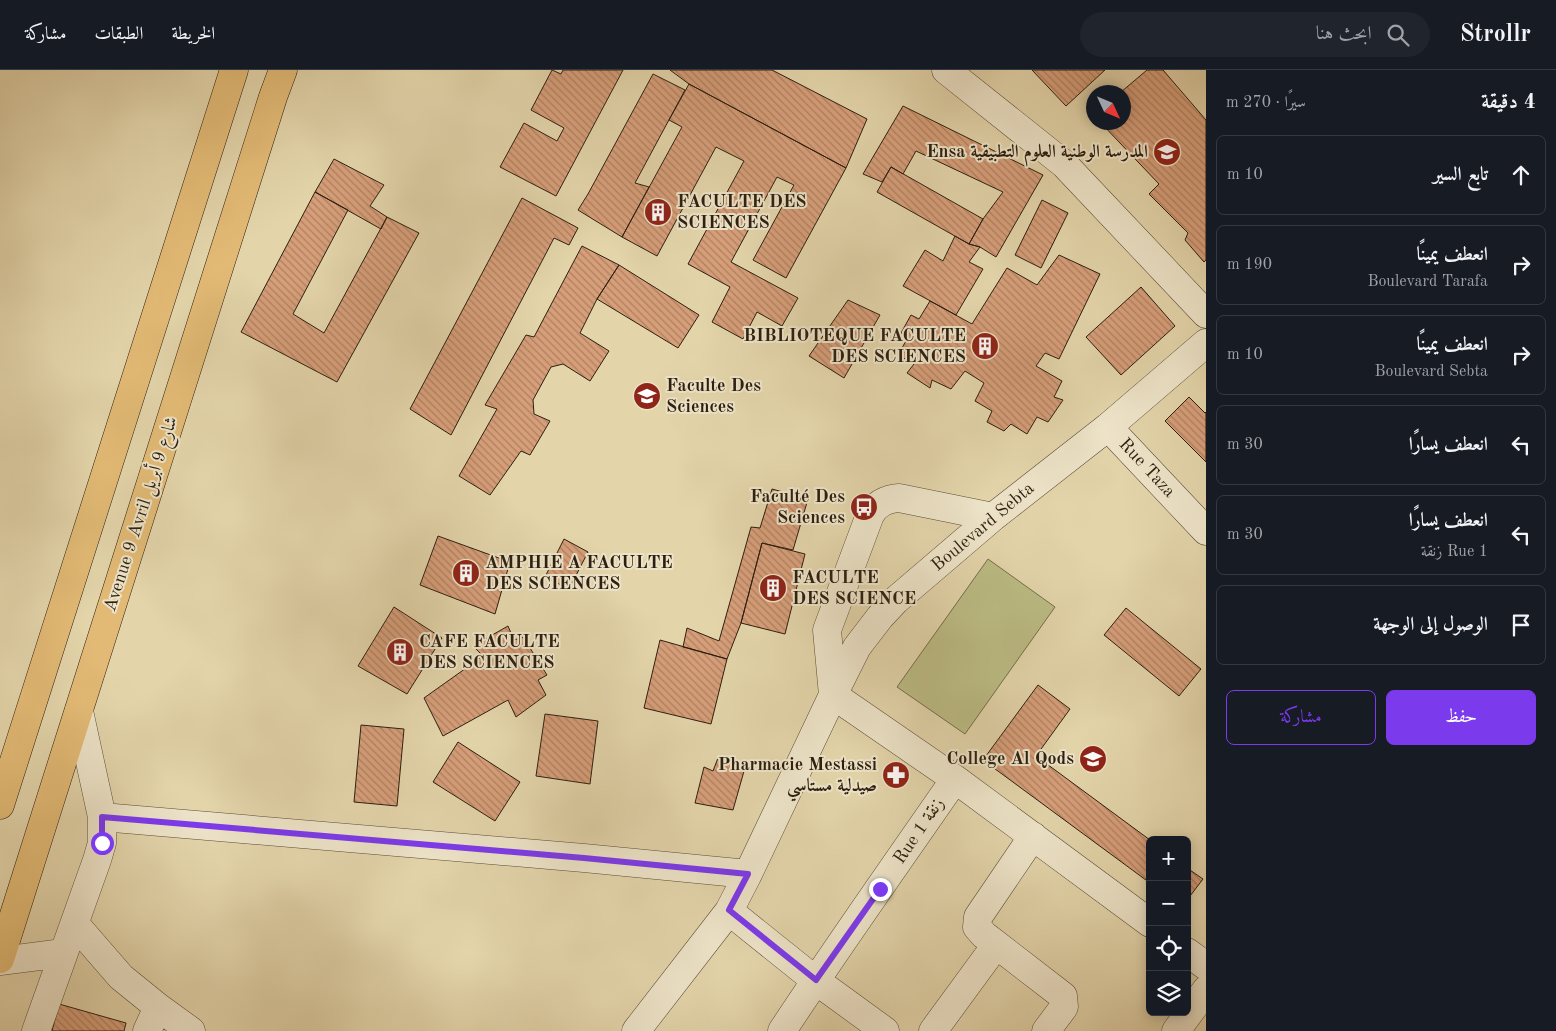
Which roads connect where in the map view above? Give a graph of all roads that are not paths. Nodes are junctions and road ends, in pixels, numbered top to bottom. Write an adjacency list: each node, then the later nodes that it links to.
1 (234, 70): 12 (highway)
2 (283, 70): 10 (highway, Avenue 9 Avril شارع 9 أبريل)
3 (946, 70): 4 (street)
4 (1206, 314)
5 (1206, 343): 6 (street, Boulevard Sebta)
6 (1108, 427): 7 (street, Boulevard Sebta); 8 (street, Rue Taza)
7 (993, 517): 9 (street, Boulevard Sebta); 9 (street)
8 (1206, 531)
9 (833, 695): 11 (street); 15 (street, Boulevard Sebta)
10 (79, 711): 13 (street); 22 (highway, Avenue 9 Avril شارع 9 أبريل)
11 (954, 779): 14 (street); 24 (street, Rue 1 زنقة)
12 (0, 805)
13 (102, 817): 15 (street); 18 (street)
14 (1033, 836): 17 (street); 19 (street)
15 (748, 874): 16 (street, Boulevard Sebta)
16 (729, 910): 24 (street); 29 (street, Boulevard Sebta)
17 (1146, 921)
18 (75, 924): 20 (street); 26 (street)
19 (996, 945): 32 (street); 33 (street)
20 (63, 953): 22 (street); 27 (street)
21 (1191, 955): 23 (street)
22 (0, 960)
23 (1206, 966)
24 (816, 980): 30 (street, Rue 1 زنقة); 31 (street)
25 (1206, 990): 34 (street)
26 (152, 1019): 28 (street)
27 (36, 1031)
28 (191, 1031)
29 (636, 1031)
30 (782, 1031)
31 (885, 1031)
32 (933, 1031)
33 (1046, 1031)
34 (1176, 1031)

